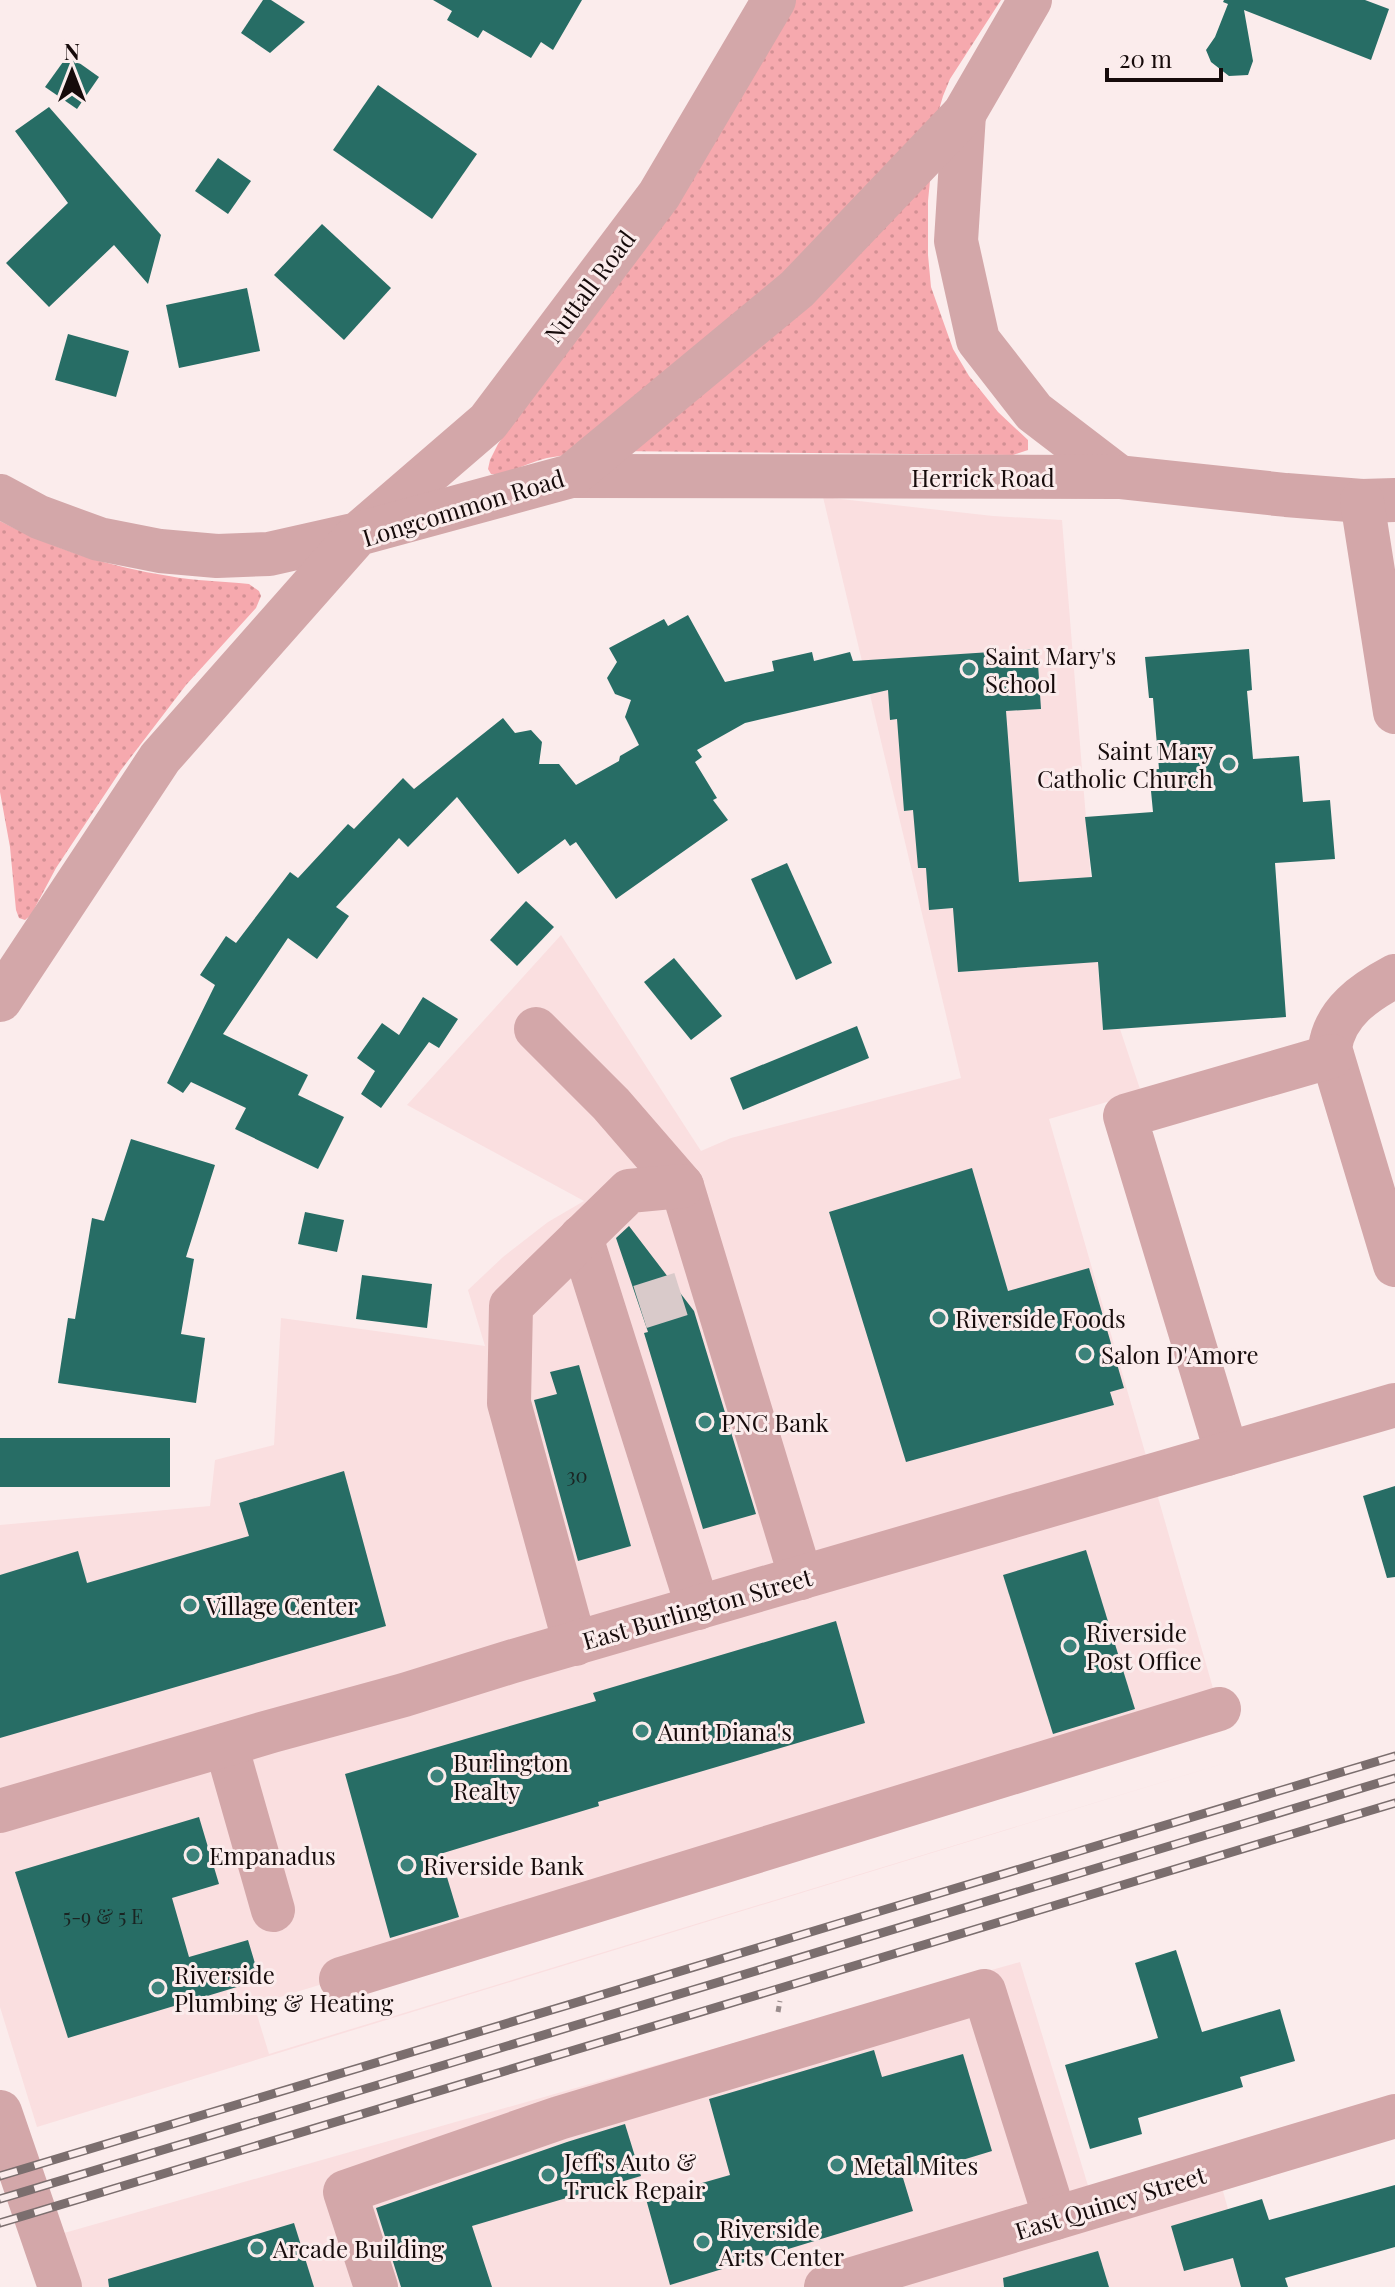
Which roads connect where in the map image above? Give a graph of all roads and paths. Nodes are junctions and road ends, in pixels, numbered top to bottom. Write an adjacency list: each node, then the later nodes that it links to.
1 (774, 0): 8 (street, Nuttall Road)
2 (1030, 0): 3 (street, Longcommon Road)
3 (964, 114): 4 (street, Longcommon Road); 5 (street, Longcommon Road)
4 (571, 476): 5 (street, Herrick Road); 8 (street, Longcommon Road)
5 (1119, 477): 7 (street, Herrick Road)
6 (0, 496): 8 (street)
7 (1378, 500): 9 (street)
8 (358, 534): 11 (street, Longcommon Road)
9 (1395, 712)
10 (1395, 976): 13 (street)
11 (0, 1000)
12 (536, 1029): 14 (street)
13 (1332, 1056): 16 (street); 18 (street)
14 (682, 1186): 15 (street); 19 (street)
15 (581, 1237): 20 (street); 21 (street)
16 (1395, 1265)
17 (1395, 1405): 18 (street, East Burlington Street)
18 (1227, 1454): 19 (street, East Burlington Street)
19 (801, 1578): 20 (street, East Burlington Street)
20 (698, 1608): 21 (street, East Burlington Street)
21 (575, 1644): 23 (street, East Burlington Street)
22 (1219, 1709): 26 (street)
23 (226, 1745): 24 (street, East Burlington Street); 25 (street)
24 (0, 1811)
25 (273, 1910)
26 (341, 1979)
27 (0, 2112): 30 (street)
28 (1395, 2116): 29 (street, East Quincy Street)
29 (1055, 2218): 31 (street, East Quincy Street); 34 (street)
30 (44, 2243): 32 (street); 33 (street)
31 (831, 2286)
32 (39, 2287)
33 (60, 2287)
34 (376, 2287)

